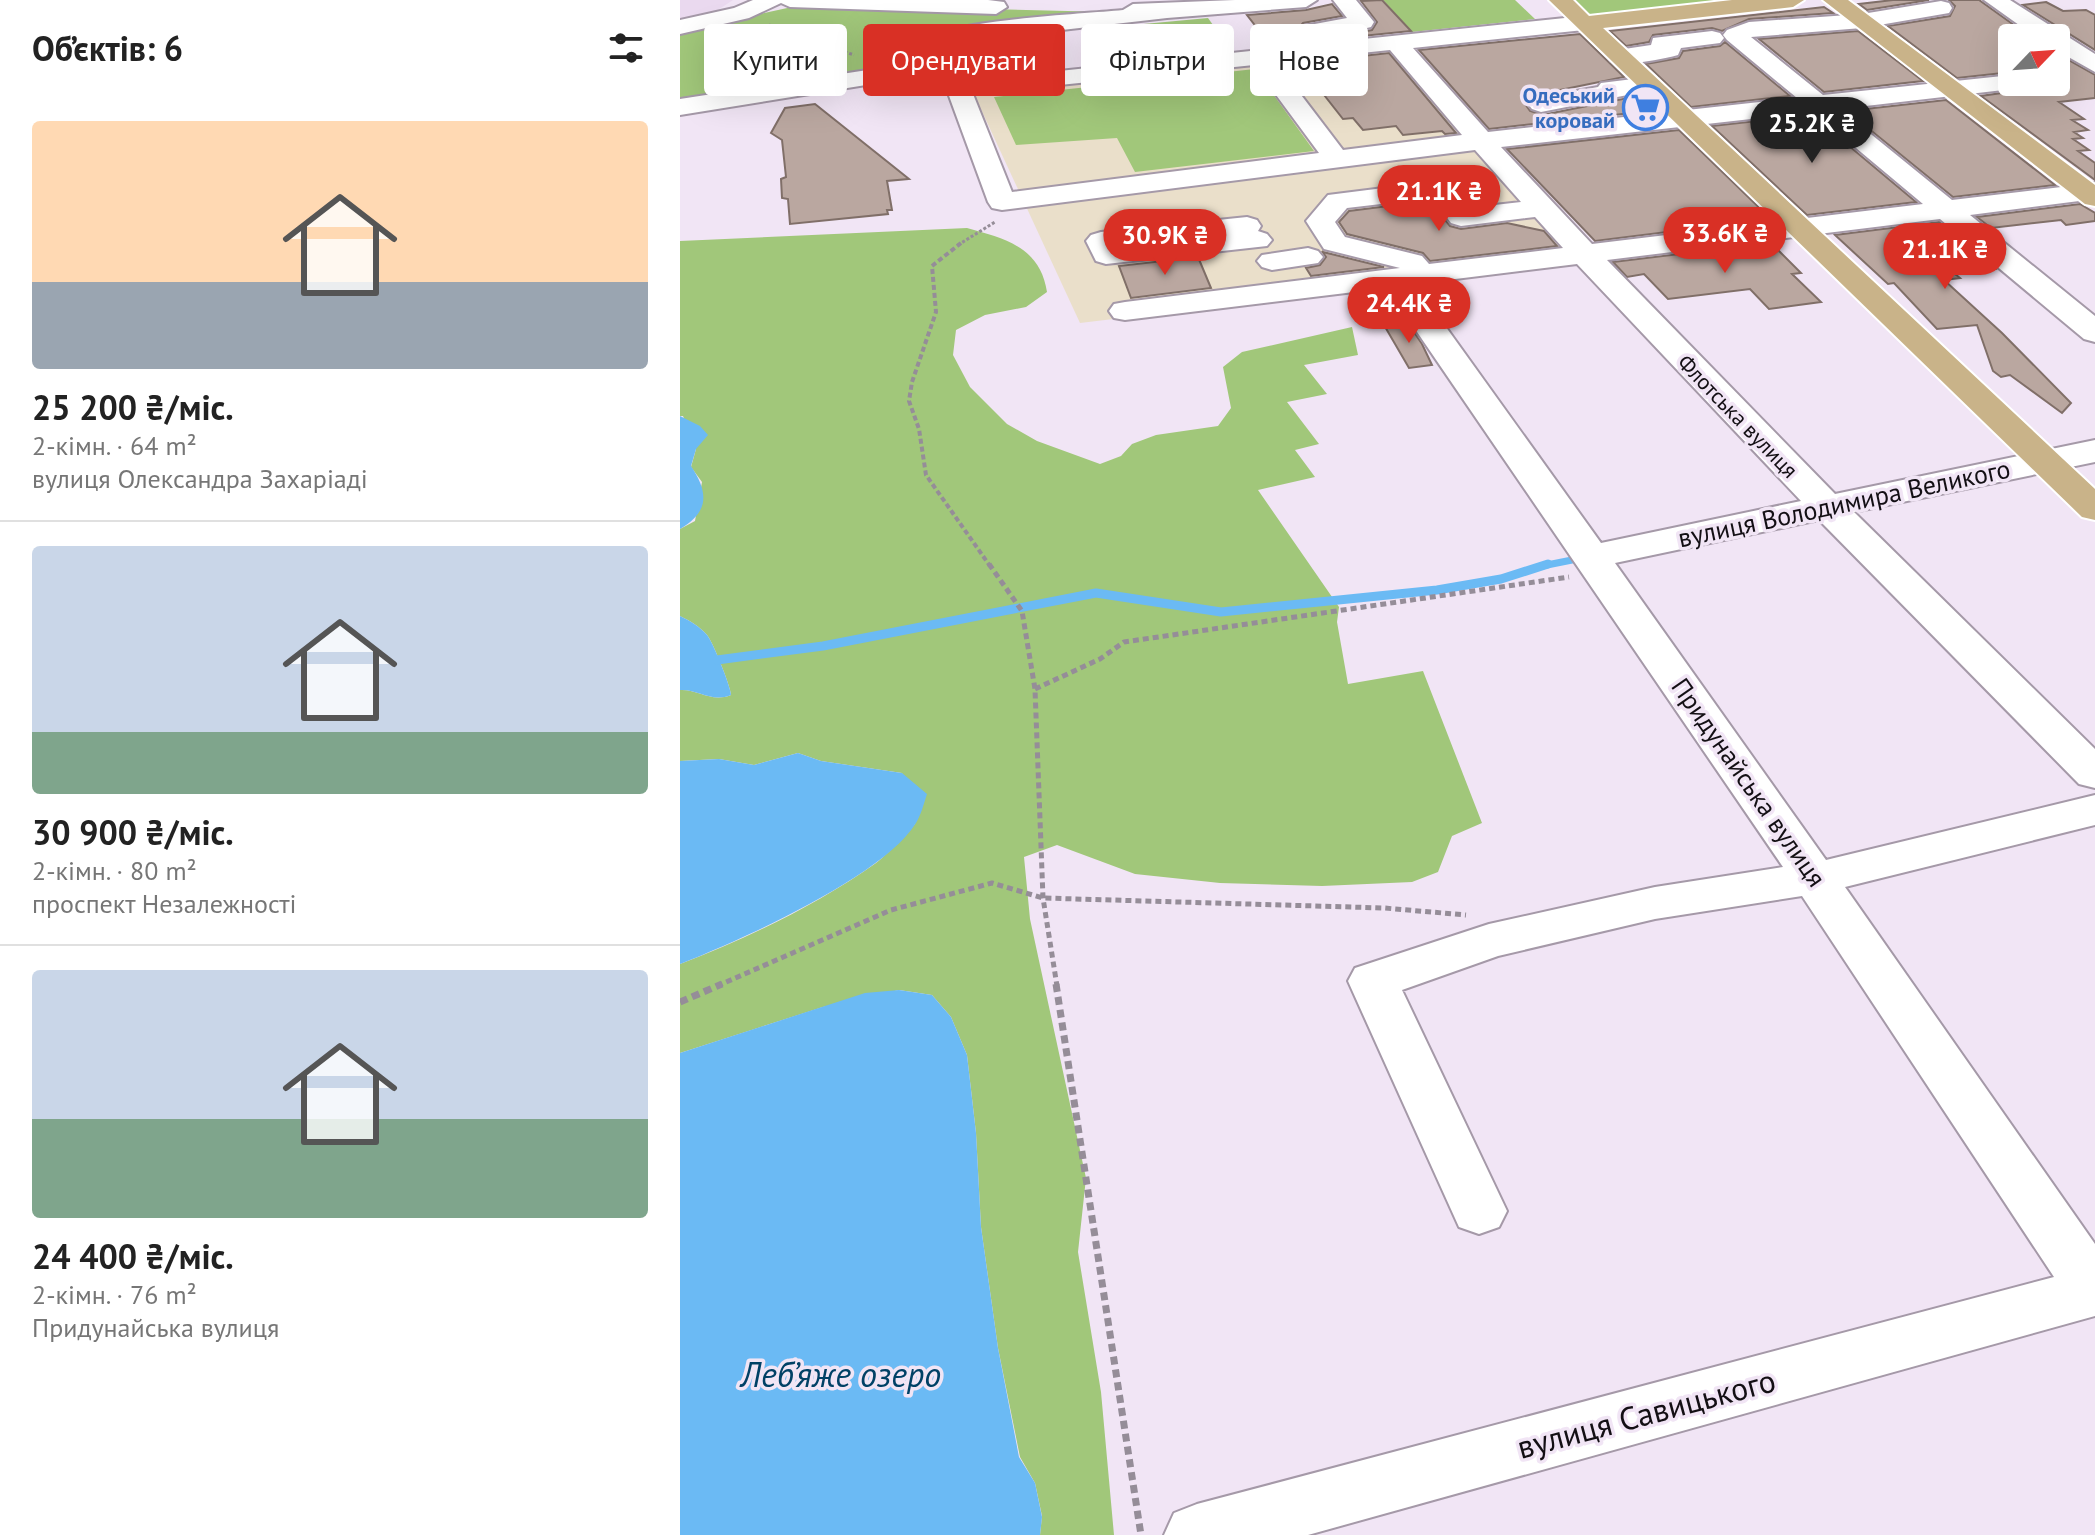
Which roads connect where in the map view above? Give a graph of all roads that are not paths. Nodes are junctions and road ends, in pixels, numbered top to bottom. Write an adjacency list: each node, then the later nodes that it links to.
1 (772, 0): 17 (street)
2 (790, 0): 9 (street)
3 (1306, 0): 10 (street)
4 (1344, 0): 15 (street)
5 (1560, 0): 13 (main road)
6 (1793, 0): 13 (main road)
7 (1834, 0): 12 (main road)
8 (1995, 0): 16 (street)
9 (1009, 4): 10 (street)
10 (1163, 6): 14 (street)
11 (1941, 8): 12 (street)
12 (1862, 21): 19 (street); 20 (main road)
13 (1584, 23): 22 (street); 24 (main road)
14 (1032, 24)
15 (1351, 24)
16 (2032, 24)
17 (680, 27)
18 (1924, 30): 20 (street)
19 (1723, 36): 24 (street); 36 (street)
20 (1891, 43): 33 (main road)
21 (2070, 49): 26 (street)
22 (1389, 50): 23 (street); 40 (street); 41 (street, Флотська вулиця)
23 (1368, 51)
24 (1619, 56): 32 (main road)
25 (1250, 58): 30 (street)
26 (2095, 65)
27 (1998, 71): 33 (street)
28 (2095, 72): 29 (street)
29 (2070, 75)
30 (1065, 76)
31 (863, 78): 38 (street)
32 (1649, 84): 37 (street); 39 (main road)
33 (1950, 88): 36 (street); 44 (main road)
34 (961, 96): 43 (street)
35 (1290, 96): 42 (street)
36 (1818, 102): 39 (street); 46 (street)
37 (1523, 106)
38 (680, 107)
39 (1684, 117): 41 (street); 47 (main road)
40 (1445, 132)
41 (1480, 141): 42 (street); 45 (street, Флотська вулиця)
42 (1342, 162): 43 (street)
43 (1211, 174): 48 (street)
44 (2093, 194): 46 (street)
45 (1540, 208): 49 (street, Флотська вулиця); 51 (street)
46 (1945, 209): 47 (street); 54 (street)
47 (1799, 226): 49 (street); 56 (main road)
48 (1259, 242): 50 (street); 52 (street)
49 (1581, 254): 51 (street); 57 (street, Флотська вулиця)
50 (1308, 257)
51 (1408, 276): 52 (street); 59 (street, Придунайська вулиця)
52 (1292, 290): 53 (street)
53 (1125, 311)
54 (2095, 332)
55 (2095, 451): 56 (street, вулиця Володимира Великого)
56 (2042, 461): 57 (street, вулиця Володимира Великого); 58 (main road)
57 (1824, 506): 59 (street, вулиця Володимира Великого); 60 (street, Флотська вулиця)
58 (2095, 509)
59 (1598, 562): 62 (street, Придунайська вулиця)
60 (2095, 774)
61 (2095, 810): 62 (street)
62 (1816, 878): 63 (street); 64 (street, Придунайська вулиця)
63 (1479, 1211)
64 (2095, 1291): 65 (street, вулиця Савицького)
65 (1197, 1535)

